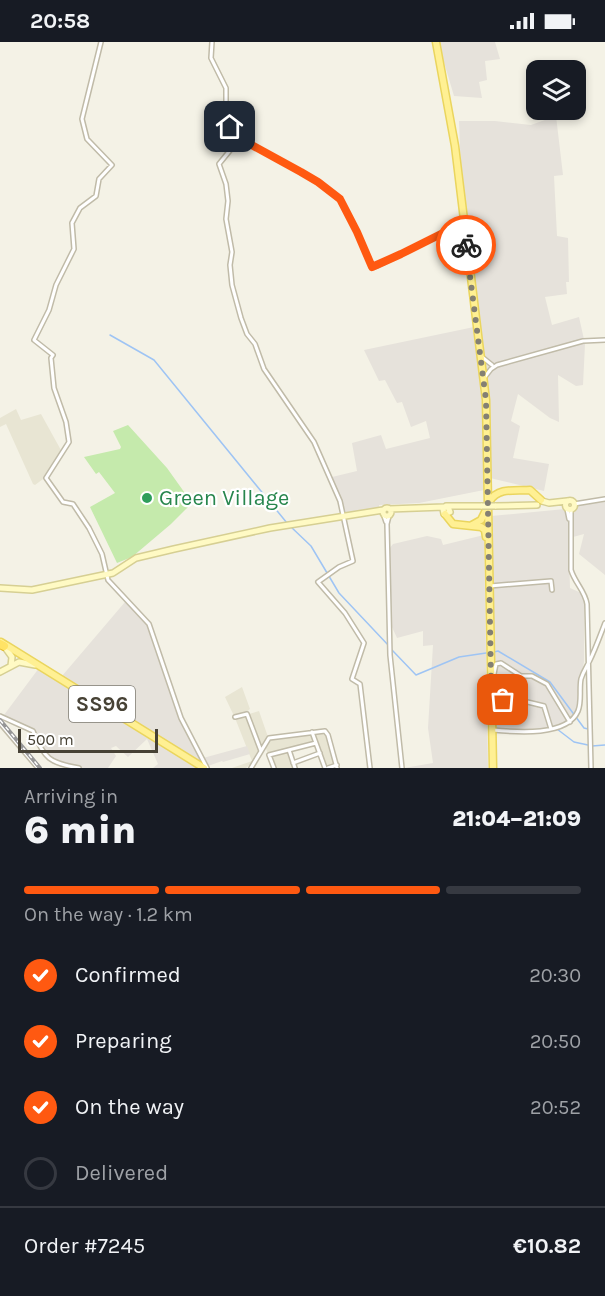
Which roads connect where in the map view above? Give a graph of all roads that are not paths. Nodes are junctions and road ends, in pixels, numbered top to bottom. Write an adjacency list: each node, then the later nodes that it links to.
1 (101, 42): 22 (street)
2 (212, 42): 4 (street)
3 (436, 42): 5 (main road)
4 (236, 143): 5 (street); 19 (street)
5 (463, 223): 7 (main road)
6 (605, 340): 8 (street)
7 (481, 354): 8 (street); 9 (main road)
8 (493, 366): 9 (street); 10 (street)
9 (483, 369): 10 (main road)
10 (484, 382): 11 (main road); 16 (main road)
11 (489, 476): 12 (main road); 16 (main road)
12 (503, 491): 14 (main road); 16 (main road)
13 (605, 499): 15 (street)
14 (538, 501): 15 (main road); 16 (main road)
15 (569, 506): 28 (street)
16 (488, 508): 17 (main road); 20 (main road); 21 (main road); 23 (main road)
17 (446, 511): 18 (main road); 20 (main road)
18 (386, 513): 19 (main road); 58 (street)
19 (343, 516): 22 (main road); 57 (street)
20 (472, 525): 21 (main road)
21 (488, 544): 59 (main road)
22 (107, 574): 24 (main road); 53 (street)
23 (490, 586): 25 (street); 32 (main road)
24 (0, 588)
25 (552, 590)
26 (605, 623): 28 (street)
27 (1, 644): 29 (main road, SS96); 30 (main road); 53 (main road, SS96)
28 (589, 663): 38 (street); 60 (street)
29 (35, 665): 30 (main road); 52 (main road, SS96)
30 (10, 667): 31 (main road)
31 (0, 672)
32 (491, 680): 33 (street); 36 (main road)
33 (500, 695): 36 (street); 38 (street); 40 (street)
34 (0, 716): 37 (street)
35 (235, 717): 45 (street)
36 (492, 720): 41 (main road)
37 (9, 721): 39 (street); 51 (street)
38 (570, 722): 40 (street)
39 (1, 724): 50 (street)
40 (551, 729): 41 (street)
41 (492, 730): 59 (main road)
42 (312, 732): 43 (street); 45 (street); 48 (street)
43 (316, 743): 44 (street); 46 (street)
44 (288, 750): 47 (street); 54 (street)
45 (261, 751): 49 (street)
46 (320, 753): 47 (street); 56 (street)
47 (293, 763): 55 (street)
48 (337, 766): 56 (street)
49 (250, 767)
50 (38, 768)
51 (79, 768)
52 (200, 768)
53 (206, 768)
54 (274, 768)
55 (295, 768)
56 (326, 768)
57 (370, 768)
58 (402, 768)
59 (492, 768)
60 (591, 768)

